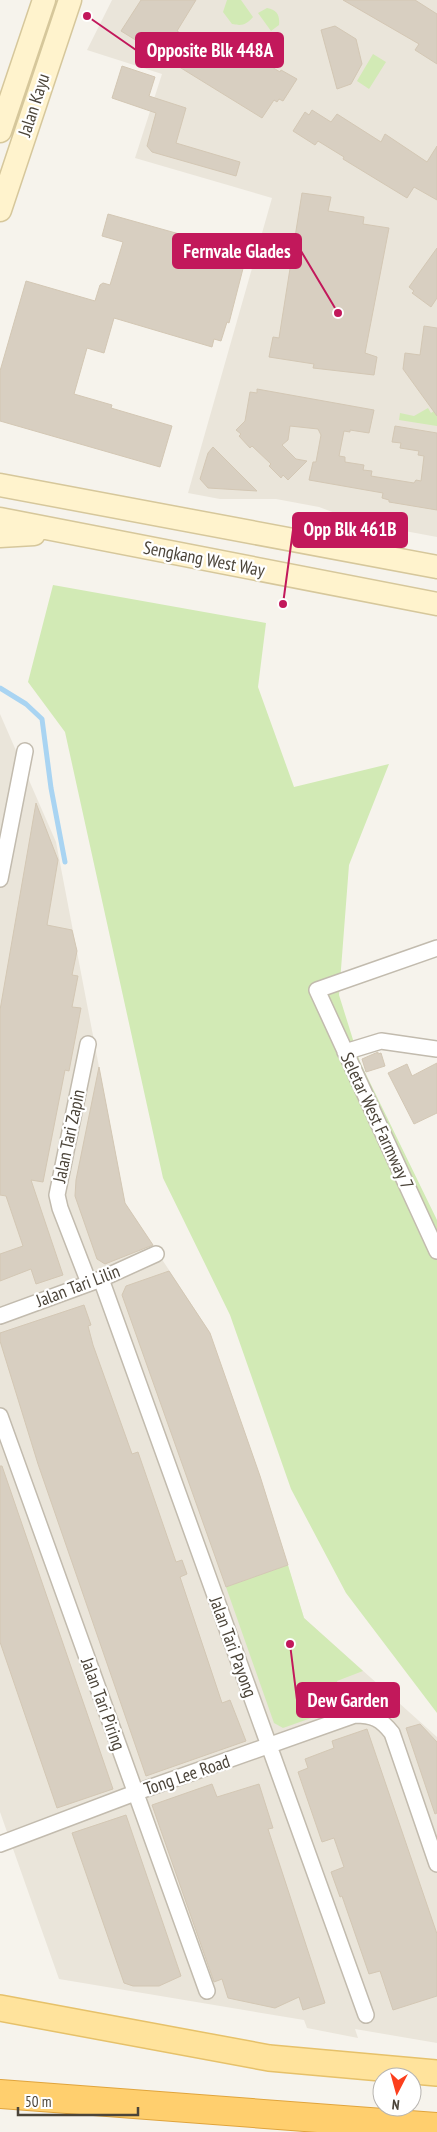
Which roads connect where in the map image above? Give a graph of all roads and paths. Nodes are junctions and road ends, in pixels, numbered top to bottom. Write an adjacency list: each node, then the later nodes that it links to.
1 (44, 0): 3 (main road, Jalan Kayu)
2 (70, 0): 4 (main road, Jalan Kayu)
3 (0, 131)
4 (10, 141): 5 (main road, Jalan Kayu)
5 (0, 210)
6 (0, 485): 10 (main road, Sengkang West Way)
7 (0, 519): 8 (main road, Sengkang West Way)
8 (70, 532): 9 (main road); 11 (main road, Sengkang West Way)
9 (0, 536)
10 (437, 567)
11 (437, 604)
12 (25, 751): 13 (street)
13 (0, 879)
14 (437, 948): 17 (street, Seletar West Farmway 7)
15 (88, 1044): 20 (street, Jalan Tari Zapin)
16 (437, 1049): 17 (street)
17 (345, 1052): 18 (street, Seletar West Farmway 7)
18 (437, 1252)
19 (156, 1254): 20 (street, Jalan Tari Lilin)
20 (95, 1280): 21 (street, Jalan Tari Lilin); 23 (street, Jalan Tari Payong)
21 (0, 1316)
22 (0, 1416): 24 (street, Jalan Tari Piring)
23 (268, 1747): 24 (street, Tong Lee Road); 26 (street, Tong Lee Road); 29 (street, Jalan Tari Payong)
24 (135, 1793): 25 (street, Tong Lee Road); 27 (street, Jalan Tari Piring)
25 (0, 1844)
26 (437, 1864)
27 (207, 1992)
28 (0, 2008): 30 (main road)
29 (366, 2015)
30 (437, 2073)
31 (0, 2094): 32 (highway)
32 (437, 2127)

